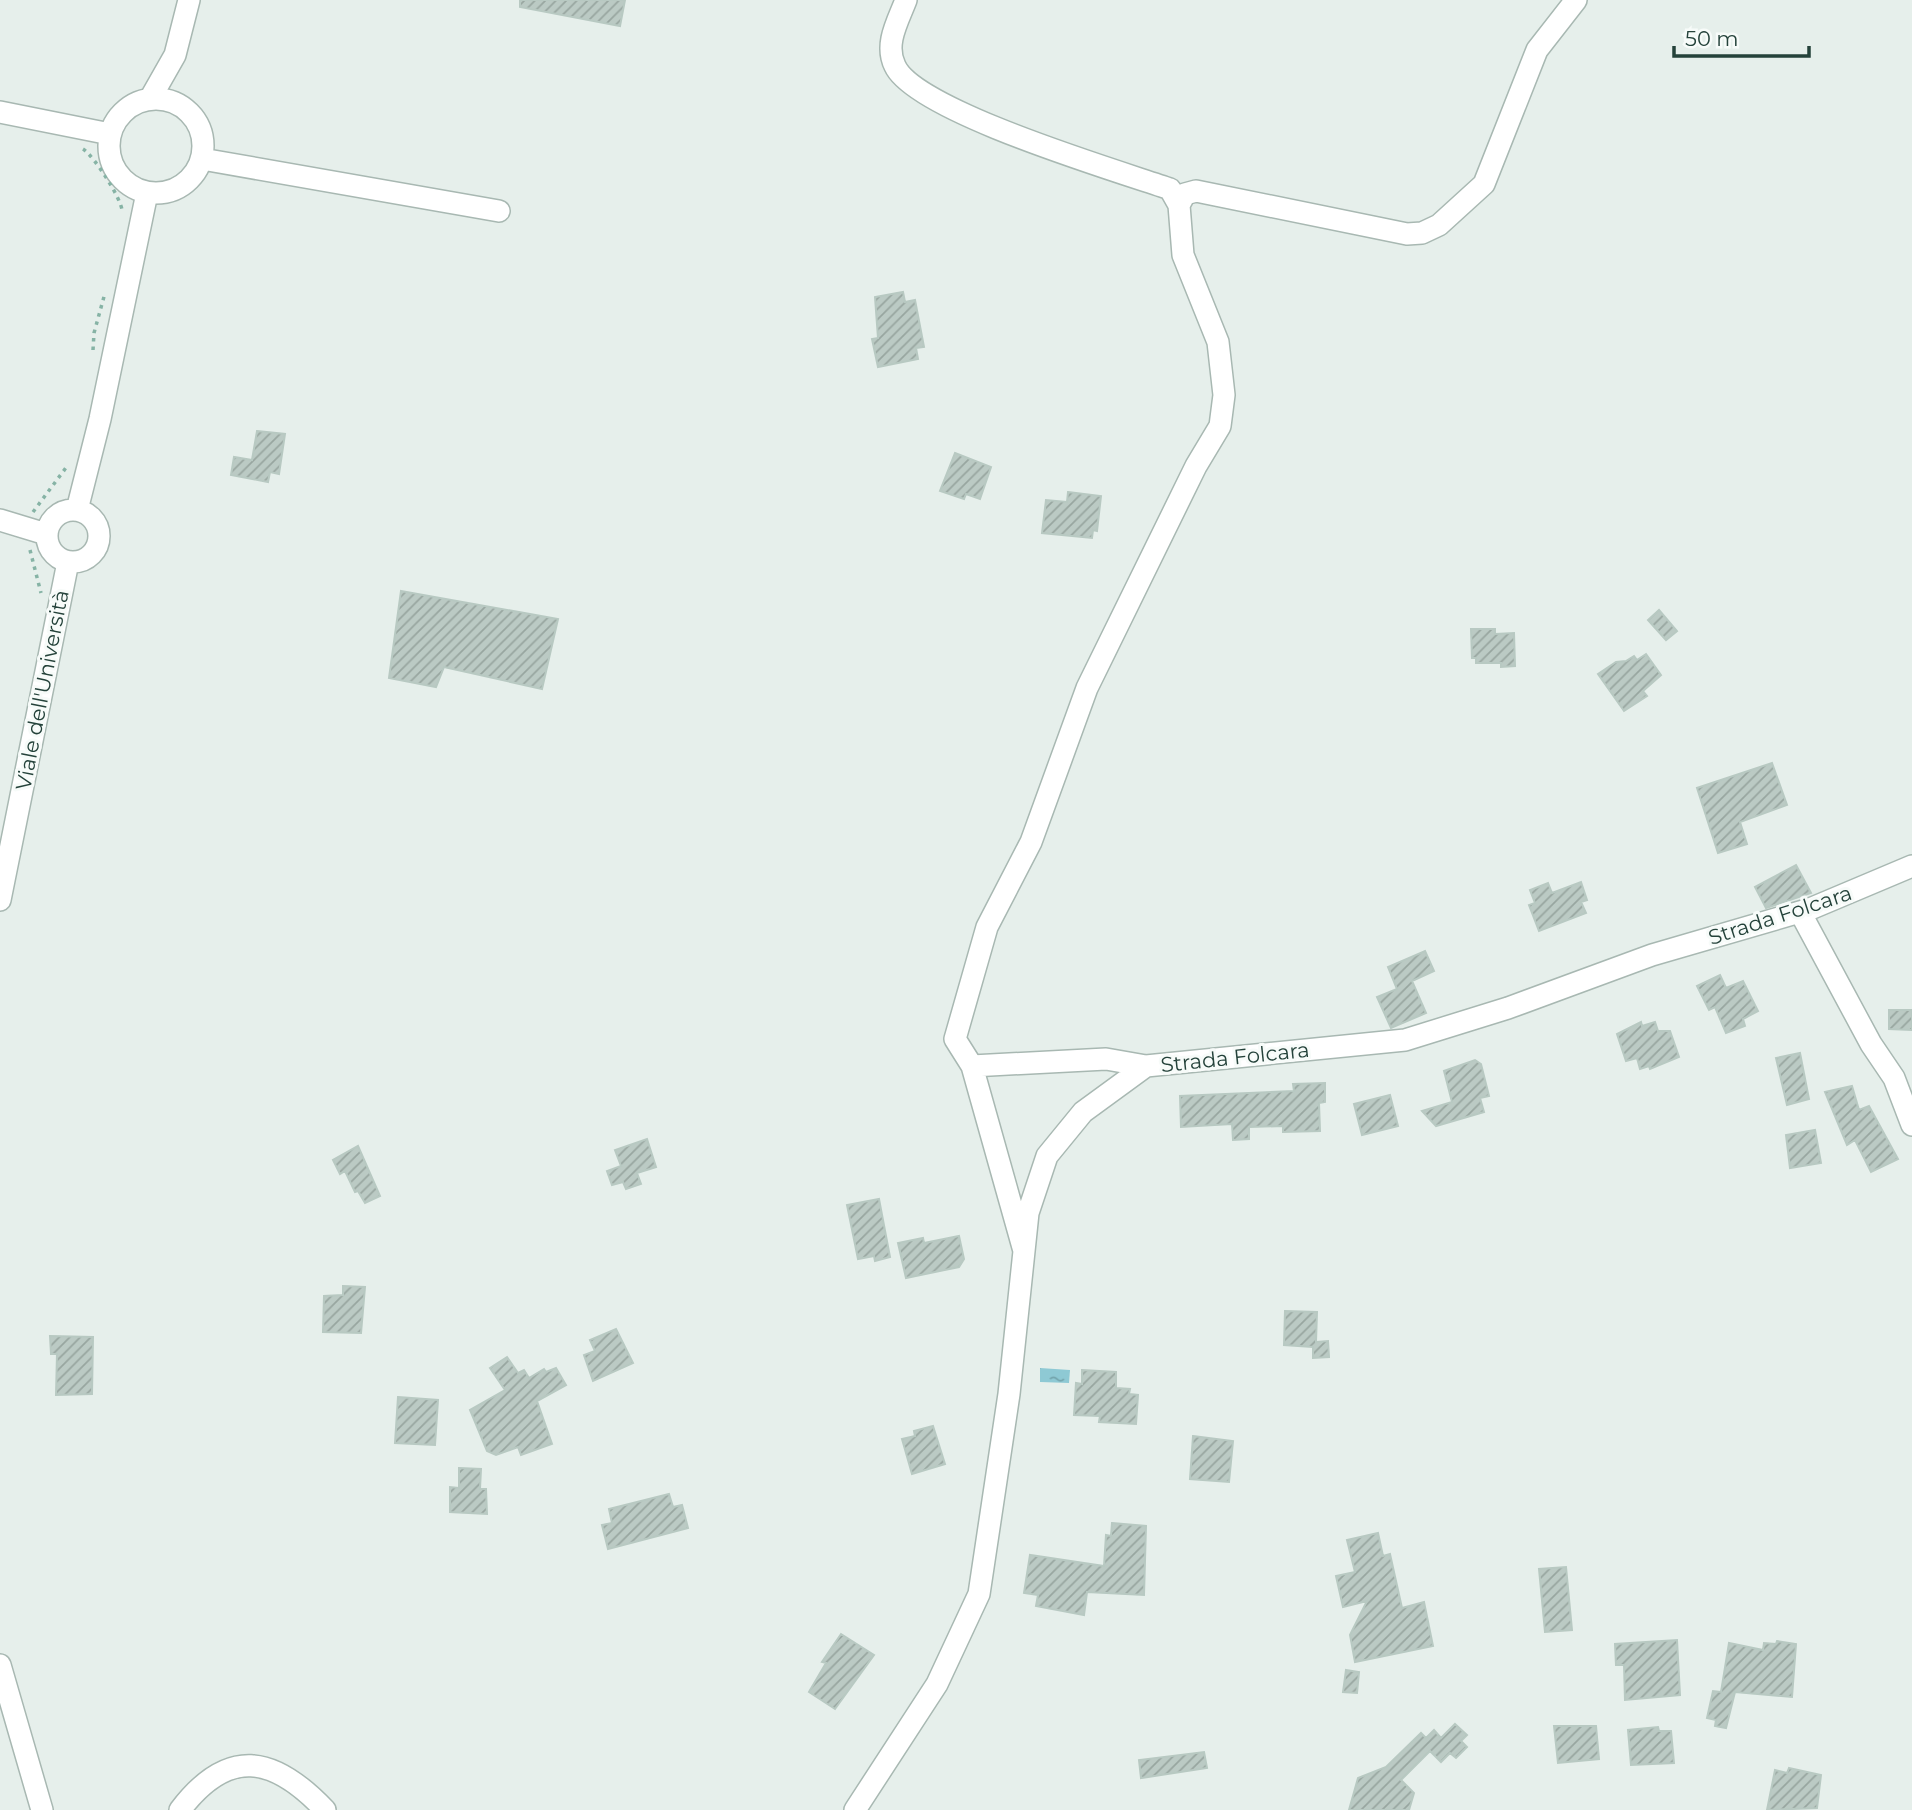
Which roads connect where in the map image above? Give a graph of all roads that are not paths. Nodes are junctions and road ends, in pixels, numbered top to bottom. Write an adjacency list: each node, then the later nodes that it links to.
1 (189, 0): 4 (street)
2 (906, 0): 11 (street)
3 (1576, 0): 11 (street)
4 (175, 55): 5 (street); 6 (street)
5 (150, 99): 6 (street); 8 (street)
6 (178, 105): 9 (street)
7 (0, 112): 8 (street)
8 (110, 134): 10 (street)
9 (202, 159): 10 (street); 12 (street)
10 (147, 193): 13 (street)
11 (1179, 205): 20 (street)
12 (499, 211)
13 (77, 510): 15 (street); 16 (street)
14 (0, 520): 15 (street)
15 (47, 534): 16 (street)
16 (68, 562): 18 (street, Viale dell'Università)
17 (1912, 866): 19 (street, Strada Folcara)
18 (0, 900)
19 (1800, 912): 21 (street, Strada Folcara); 22 (street)
20 (972, 1066): 21 (street); 23 (street)
21 (1146, 1066): 23 (street, Strada Folcara)
22 (1912, 1125)
23 (1024, 1251): 28 (street, Strada Folcara)
24 (0, 1665): 25 (street)
25 (43, 1809)
26 (180, 1810): 27 (street)
27 (325, 1810)
28 (855, 1810)

